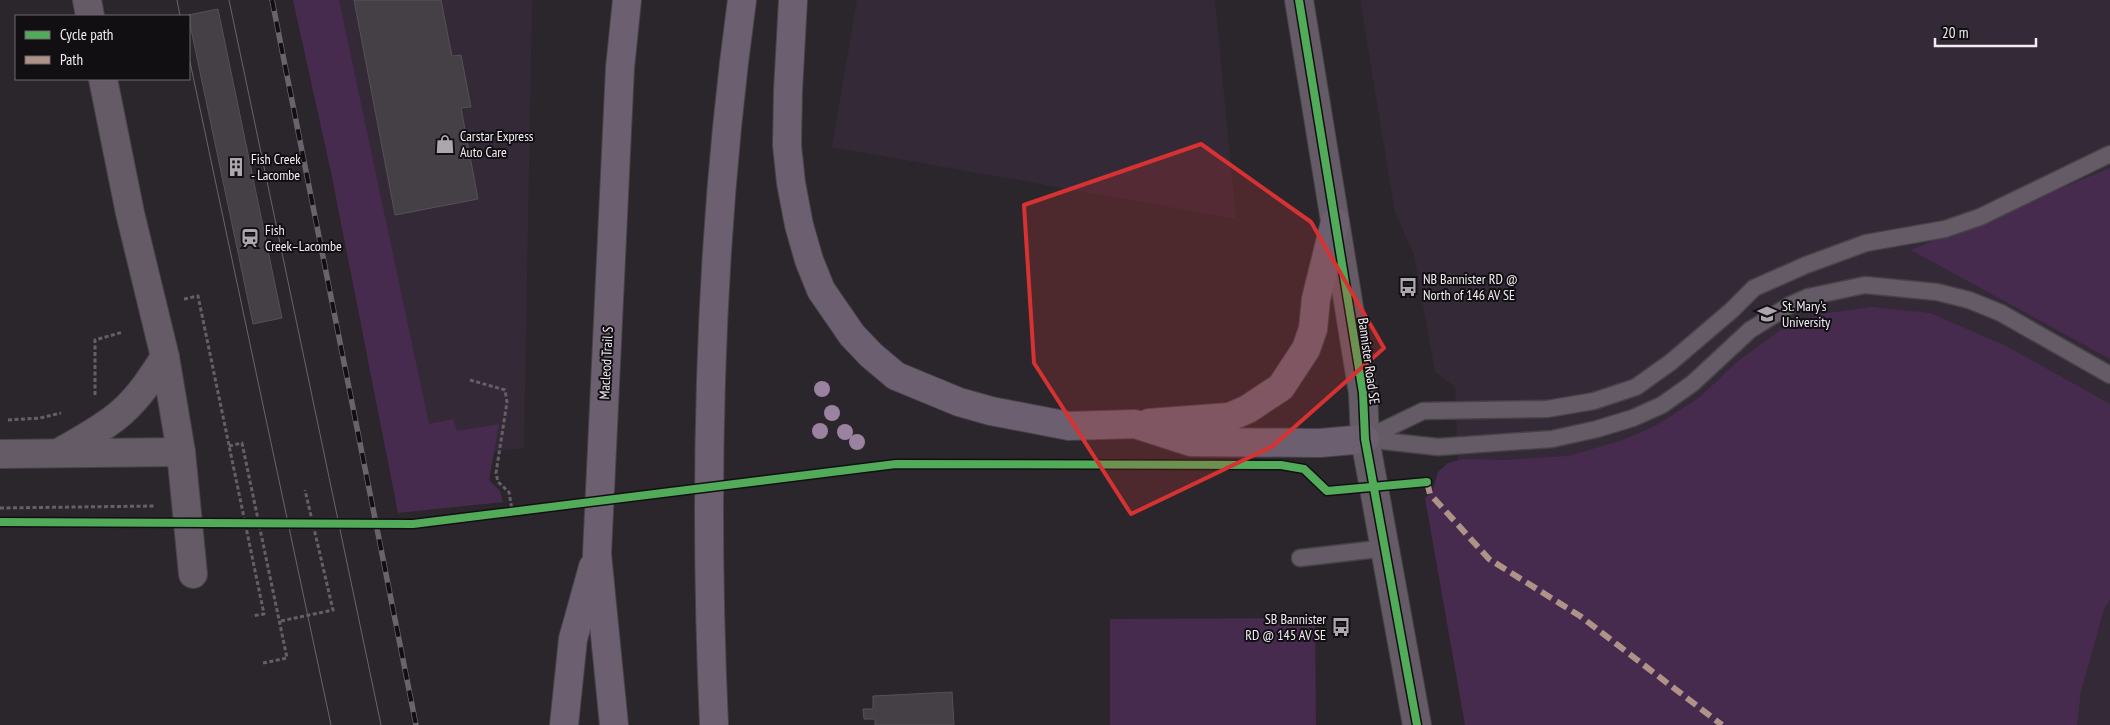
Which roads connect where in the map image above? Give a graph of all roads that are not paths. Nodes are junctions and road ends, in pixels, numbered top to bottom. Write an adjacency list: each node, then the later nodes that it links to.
1 (87, 0): 6 (street)
2 (627, 0): 18 (highway, Macleod Trail S)
3 (742, 0): 23 (highway)
4 (793, 0): 12 (highway)
5 (1299, 0): 9 (street, Bannister Road SE)
6 (90, 15)
7 (103, 80): 10 (street)
8 (2110, 154): 13 (lane)
9 (1335, 222): 12 (highway); 13 (street, Bannister Road SE)
10 (165, 357): 14 (street); 16 (street)
11 (2110, 375): 13 (lane)
12 (1135, 424): 13 (highway)
13 (1365, 439): 17 (street, Bannister Road SE)
14 (181, 452): 16 (street); 20 (street)
15 (0, 454): 16 (street)
16 (56, 454)
17 (1386, 548): 19 (lane); 24 (street, Bannister Road SE)
18 (597, 554): 21 (highway); 22 (highway, Macleod Trail S)
19 (1300, 558)
20 (194, 574)
21 (564, 725)
22 (614, 725)
23 (714, 725)
24 (1417, 725)

